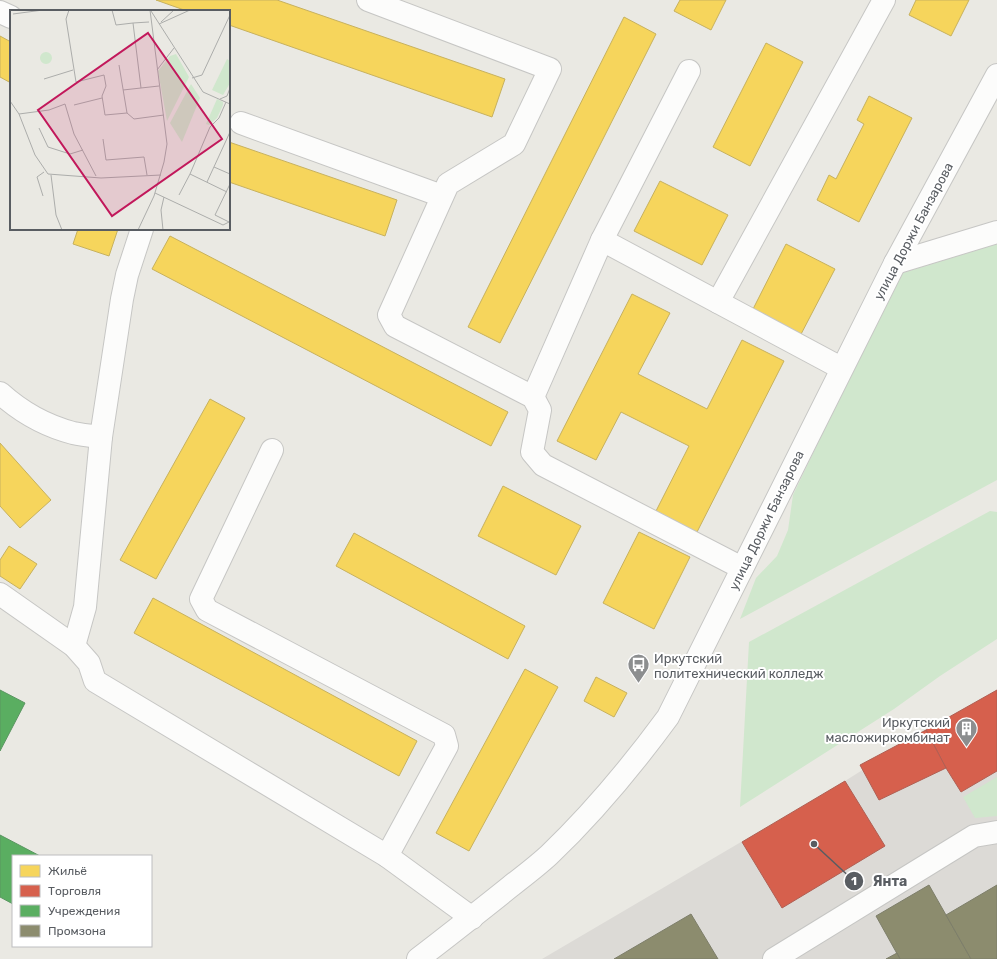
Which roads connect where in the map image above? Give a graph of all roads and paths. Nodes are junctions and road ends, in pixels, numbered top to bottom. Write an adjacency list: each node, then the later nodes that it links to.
1 (368, 0): 8 (street)
2 (884, 0): 13 (street)
3 (0, 12): 4 (street)
4 (10, 17)
5 (689, 71): 11 (street)
6 (997, 75): 12 (street, улица Доржи Банзарова)
7 (241, 123): 8 (street)
8 (442, 196): 16 (street)
9 (142, 230): 17 (street)
10 (997, 232): 12 (street)
11 (602, 240): 13 (street); 16 (street)
12 (895, 263): 14 (street, улица Доржи Банзарова)
13 (718, 302): 14 (street)
14 (841, 368): 19 (street, улица Доржи Банзарова)
15 (0, 393): 17 (street)
16 (533, 397): 19 (street)
17 (101, 437): 21 (street)
18 (272, 450): 23 (street)
19 (742, 568): 24 (street, улица Доржи Банзарова)
20 (0, 594): 21 (street)
21 (74, 646): 23 (street)
22 (997, 832): 26 (street)
23 (387, 856): 24 (street)
24 (472, 918): 25 (street, улица Доржи Банзарова)
25 (418, 959)
26 (774, 959)

